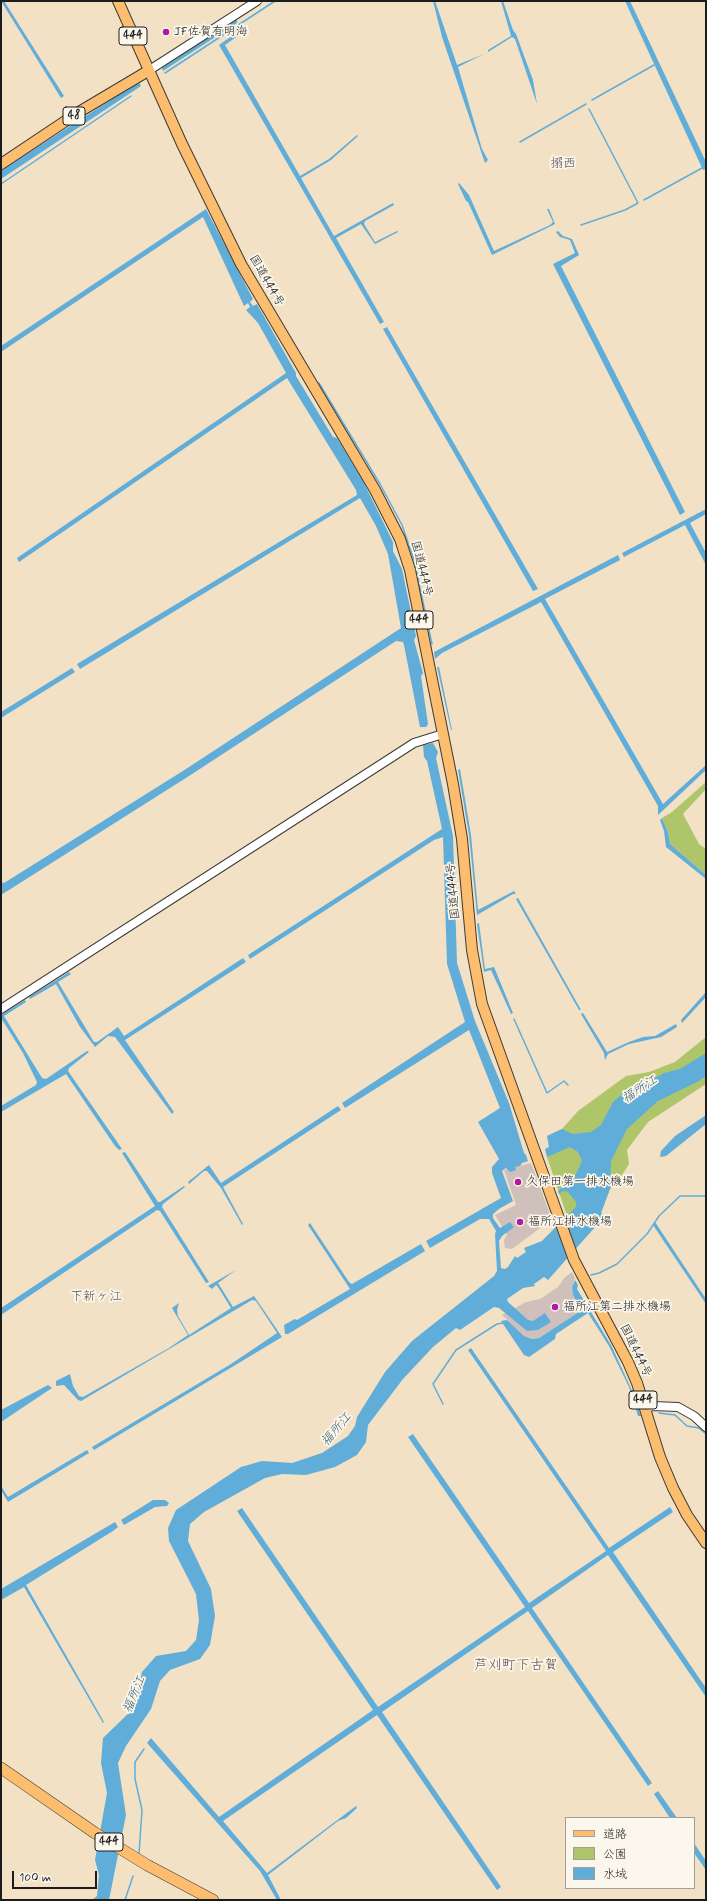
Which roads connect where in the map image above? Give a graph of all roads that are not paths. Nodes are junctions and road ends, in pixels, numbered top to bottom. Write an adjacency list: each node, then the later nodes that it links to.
1 (118, 1): 3 (main road, 国道444号 / 444)
2 (257, 1): 3 (street)
3 (148, 70): 4 (main road, 48); 5 (main road, 国道444号 / 444)
4 (1, 164)
5 (443, 734): 6 (street); 7 (main road, 国道444号 / 444)
6 (1, 1009)
7 (646, 1408): 8 (street); 9 (main road, 国道444号 / 444)
8 (706, 1427)
9 (706, 1543)
10 (1, 1768): 11 (highway, 444)
11 (213, 1900)

